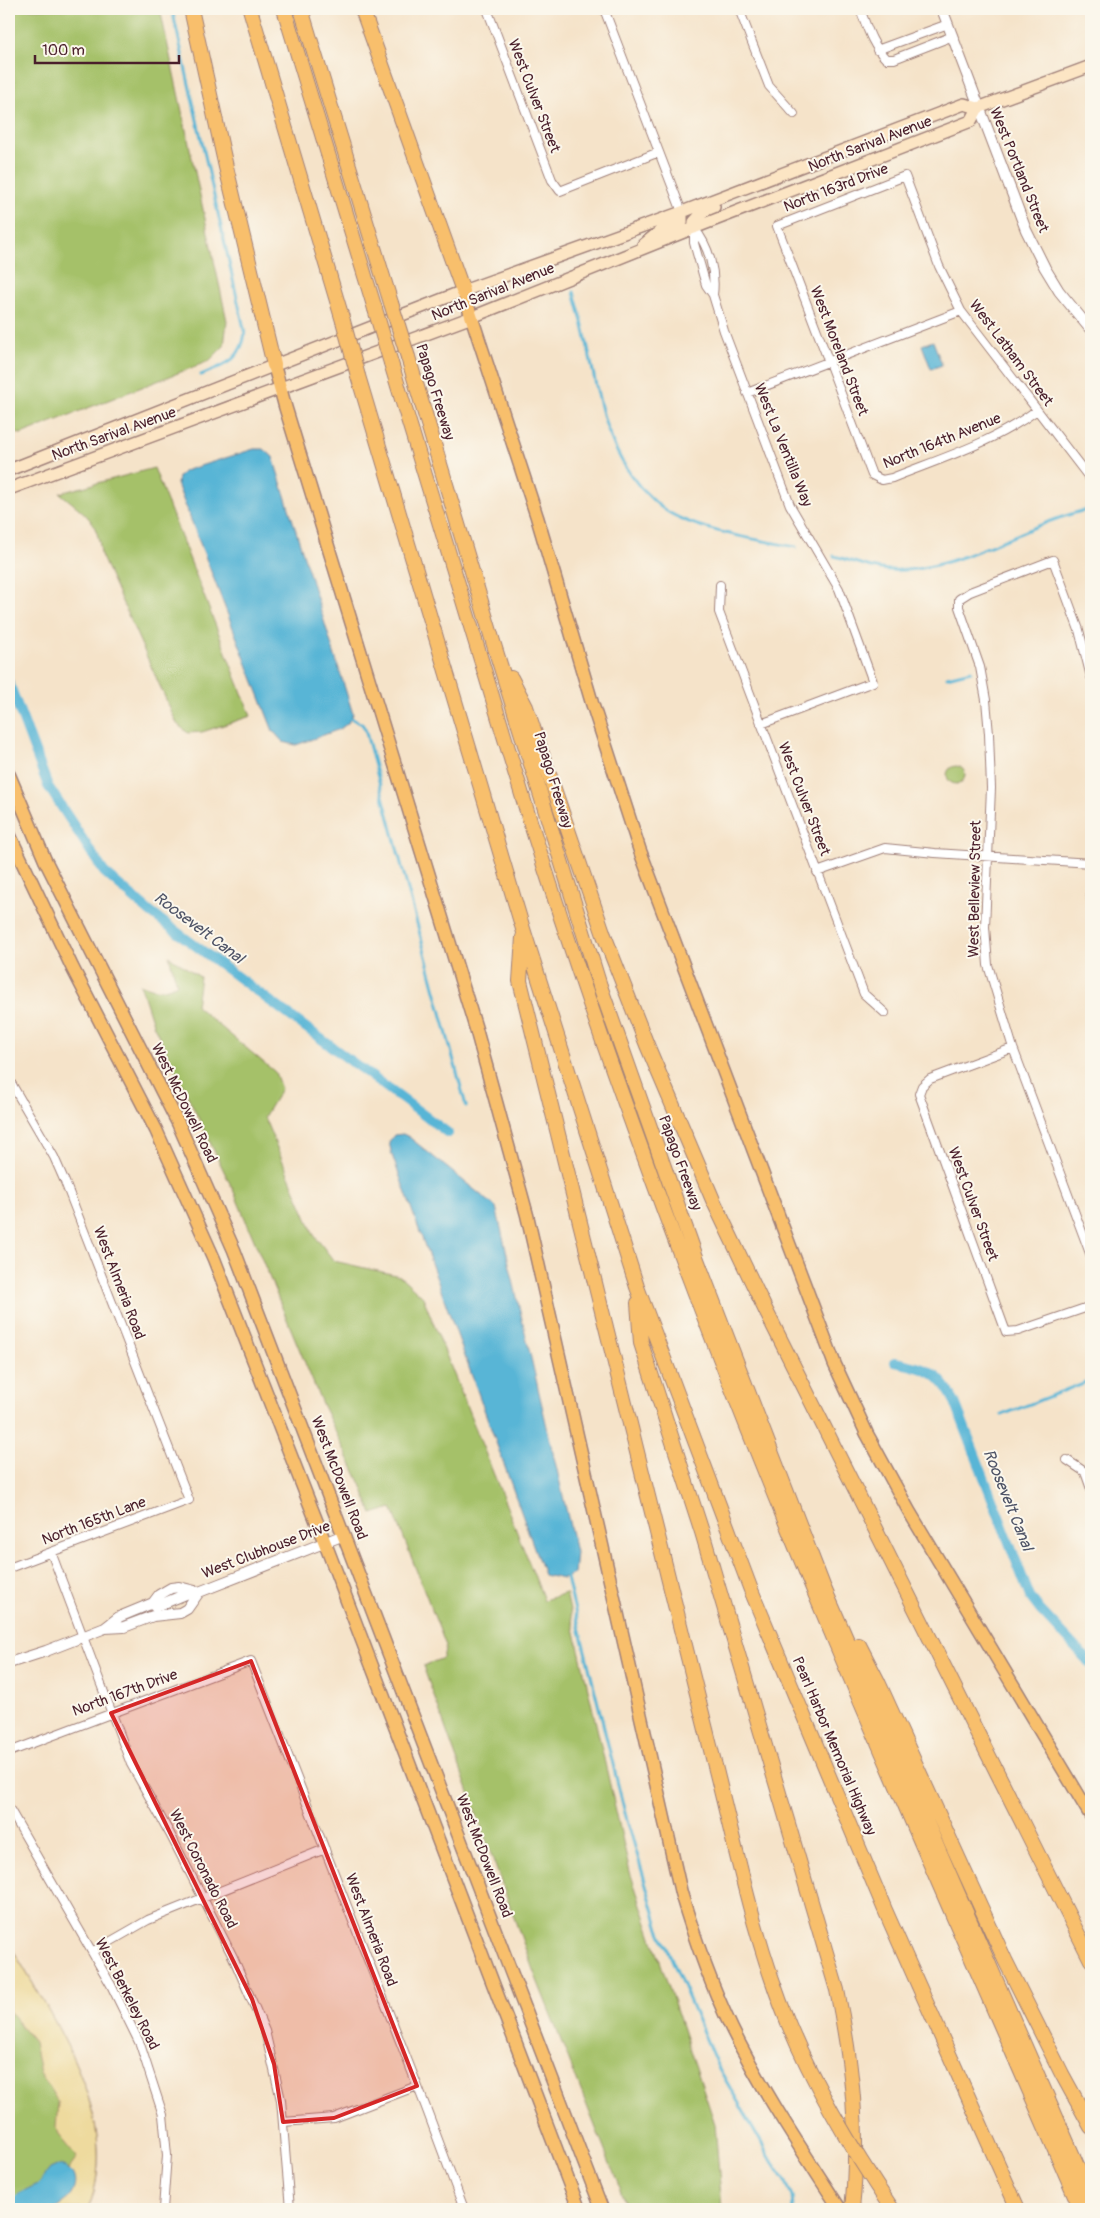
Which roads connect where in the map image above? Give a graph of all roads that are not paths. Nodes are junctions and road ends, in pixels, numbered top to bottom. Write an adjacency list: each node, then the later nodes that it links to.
1 (191, 9): 29 (highway)
2 (250, 9): 48 (highway, bridge)
3 (284, 9): 91 (highway, bridge)
4 (301, 9): 38 (highway, Papago Freeway, bridge)
5 (362, 9): 24 (highway)
6 (486, 9): 17 (street, West Culver Street)
7 (604, 9): 17 (street)
8 (739, 9): 16 (street)
9 (860, 9): 13 (street)
10 (942, 9): 11 (street, West Portland Street)
11 (948, 24): 12 (street, West Portland Street); 13 (street)
12 (953, 36): 13 (street); 15 (street, West Portland Street)
13 (877, 50)
14 (1091, 66): 15 (main road, North Sarival Avenue)
15 (978, 108): 18 (main road, North Sarival Avenue); 22 (main road, North Sarival Avenue); 27 (street, West Portland Street)
16 (794, 114)
17 (659, 152): 20 (street)
18 (794, 169): 20 (main road, North Sarival Avenue); 22 (main road)
19 (905, 176): 21 (street, North 163rd Drive); 25 (street, West Latham Street)
20 (682, 212): 23 (main road); 24 (main road, North Sarival Avenue)
21 (778, 226): 28 (street, West Moreland Street)
22 (694, 228): 23 (main road, North Sarival Avenue); 31 (street, West La Ventilla Way)
23 (636, 251): 26 (main road, North Sarival Avenue)
24 (463, 291): 26 (main road); 29 (main road, North Sarival Avenue)
25 (961, 311): 28 (street); 32 (street, West Latham Street)
26 (472, 317): 30 (main road, North Sarival Avenue); 73 (main road)
27 (1091, 330)
28 (829, 363): 31 (street); 34 (street, West Moreland Street)
29 (274, 364): 30 (main road); 33 (main road, North Sarival Avenue)
30 (280, 390): 36 (main road, North Sarival Avenue); 87 (main road)
31 (747, 393): 40 (street, West La Ventilla Way)
32 (1036, 410): 34 (street, North 164th Avenue); 35 (street, West Latham Street)
33 (9, 470)
34 (882, 480)
35 (1091, 480)
36 (9, 490)
37 (720, 585): 40 (street, West Culver Street)
38 (494, 645): 60 (highway, Papago Freeway); 77 (highway)
39 (1091, 677): 44 (street, West Belleview Street)
40 (760, 724): 46 (street, West Culver Street)
41 (9, 775): 58 (main road, West McDowell Road)
42 (9, 834): 59 (main road)
43 (1091, 846): 45 (street)
44 (988, 857): 45 (street); 46 (street); 50 (street, West Belleview Street)
45 (1090, 863): 47 (street)
46 (817, 872): 49 (street, West Culver Street)
47 (1091, 902)
48 (524, 929): 53 (highway); 89 (highway, bridge)
49 (886, 1013)
50 (1013, 1048): 52 (street, West Belleview Street); 54 (street, West Culver Street)
51 (10, 1084): 57 (street, West Almeria Road)
52 (1091, 1256)
53 (637, 1287): 88 (highway); 90 (highway, Pearl Harbor Memorial Highway)
54 (1091, 1306)
55 (1067, 1460): 56 (street)
56 (1091, 1489)
57 (188, 1500): 61 (street, North 165th Lane)
58 (344, 1535): 59 (street, West Clubhouse Drive); 86 (main road, West McDowell Road)
59 (325, 1543): 63 (street, West Clubhouse Drive); 85 (main road)
60 (809, 1548): 80 (highway); 81 (highway)
61 (51, 1552): 62 (street, North 165th Lane); 67 (street, West Coronado Road)
62 (9, 1568)
63 (195, 1592): 64 (street, West Clubhouse Drive); 65 (street, West Clubhouse Drive)
64 (153, 1603): 65 (street); 66 (street, West Clubhouse Drive)
65 (158, 1615): 66 (street, West Clubhouse Drive)
66 (105, 1628): 67 (street, West Clubhouse Drive)
67 (83, 1637): 69 (street, West Clubhouse Drive); 70 (street, West Coronado Road)
68 (252, 1661): 70 (street, North 167th Drive); 74 (street, West Almeria Road)
69 (9, 1663)
70 (110, 1713): 71 (street, North 167th Drive); 75 (street, West Coronado Road)
71 (9, 1752)
72 (9, 1808): 76 (street, West Berkeley Road)
73 (1091, 1816)
74 (325, 1849): 75 (street); 78 (street, West Almeria Road)
75 (203, 1897): 76 (street); 79 (street, West Coronado Road)
76 (92, 1952): 82 (street, West Berkeley Road)
77 (1091, 1960)
78 (417, 2086): 79 (street); 84 (street, West Almeria Road)
79 (283, 2122): 83 (street, West Coronado Road)
80 (1091, 2127)
81 (1091, 2196)
82 (163, 2209)
83 (290, 2209)
84 (464, 2209)
85 (579, 2209)
86 (602, 2209)
87 (840, 2209)
88 (852, 2209)
89 (892, 2209)
90 (1018, 2209)
91 (1081, 2209)

